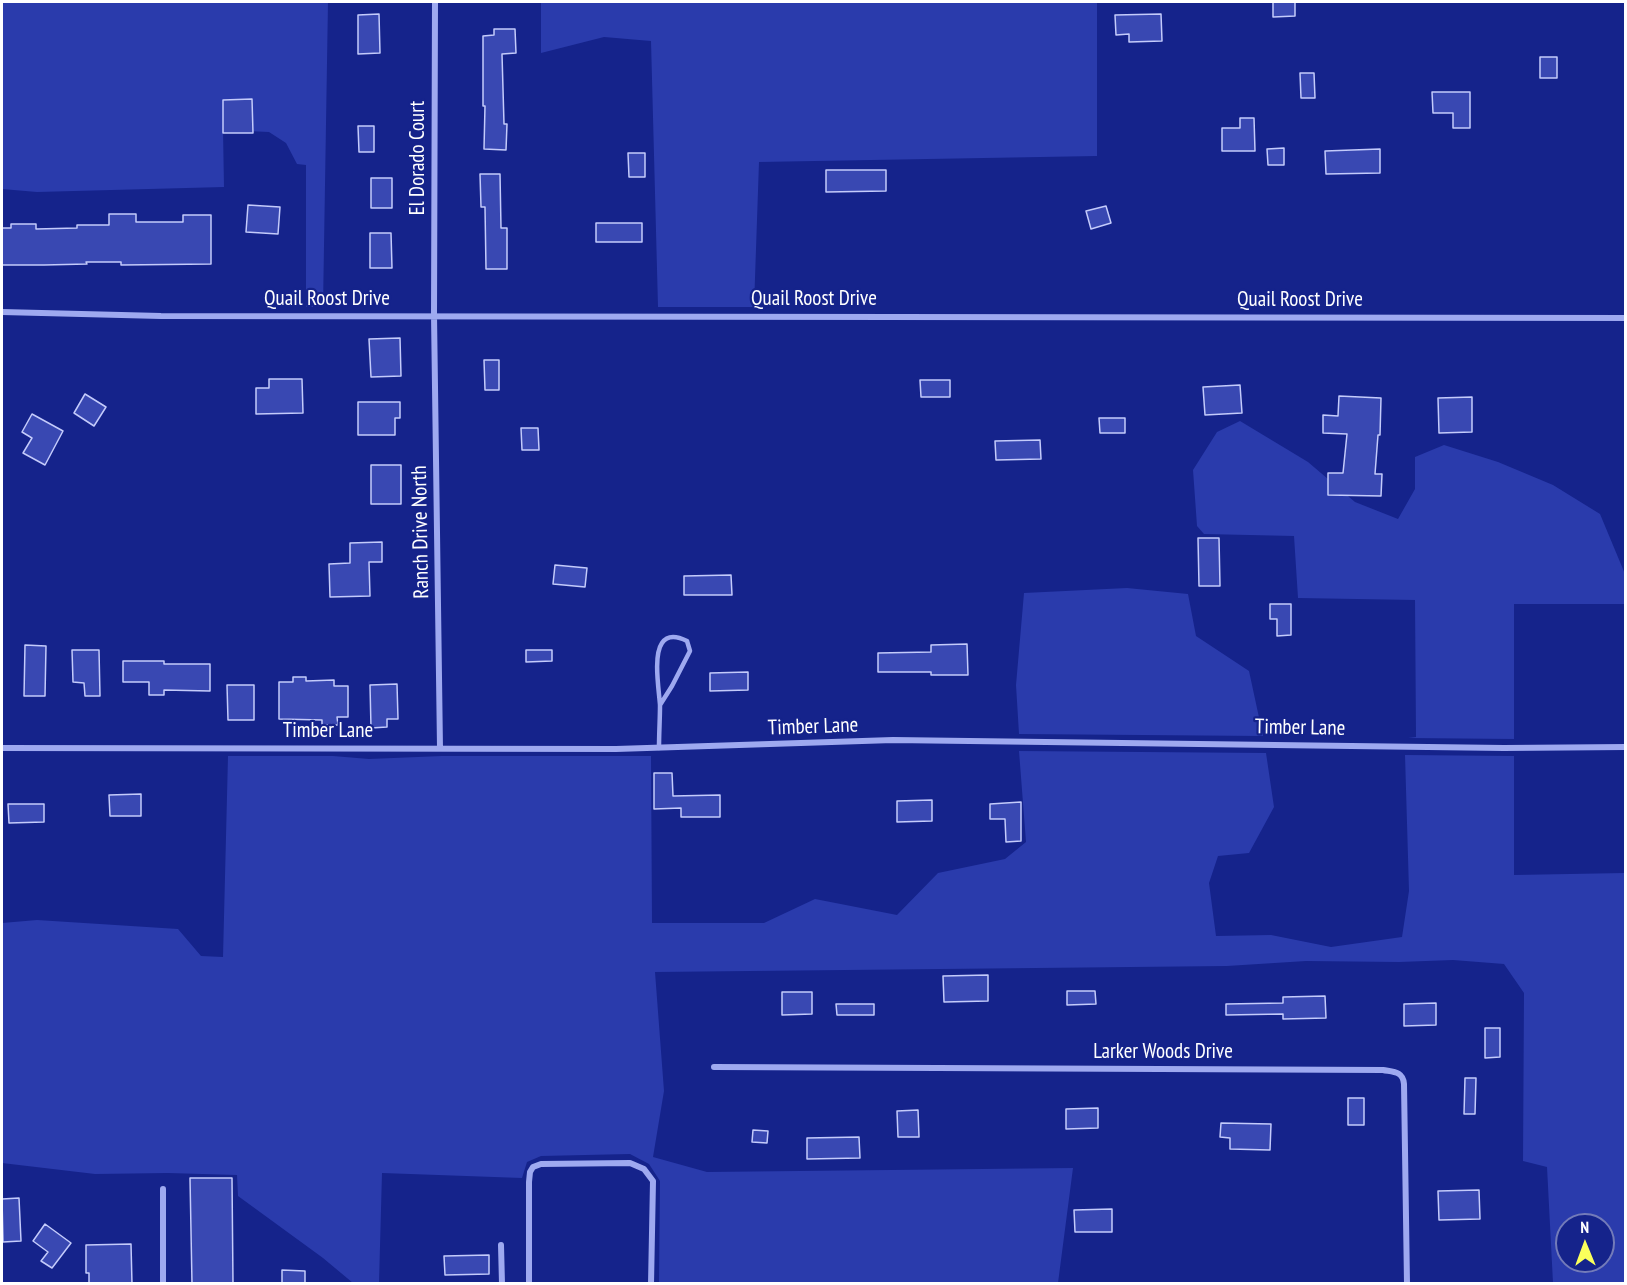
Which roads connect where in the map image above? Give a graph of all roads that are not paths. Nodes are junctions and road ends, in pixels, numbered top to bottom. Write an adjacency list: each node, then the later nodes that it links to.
1 (435, 2): 3 (street, El Dorado Court)
2 (2, 312): 3 (street, Quail Roost Drive)
3 (434, 315): 4 (street, Quail Roost Drive); 8 (street, Ranch Drive North)
4 (1626, 318)
5 (660, 705): 5 (lane); 9 (lane)
6 (1626, 747): 9 (street, Timber Lane)
7 (2, 748): 8 (street, Timber Lane)
8 (440, 748): 9 (street, Timber Lane)
9 (659, 748)
10 (714, 1068): 17 (street, Larker Woods Drive)
11 (163, 1189): 13 (street)
12 (501, 1245): 14 (street)
13 (163, 1284)
14 (502, 1284)
15 (529, 1284): 16 (street)
16 (651, 1284)
17 (1407, 1284)

